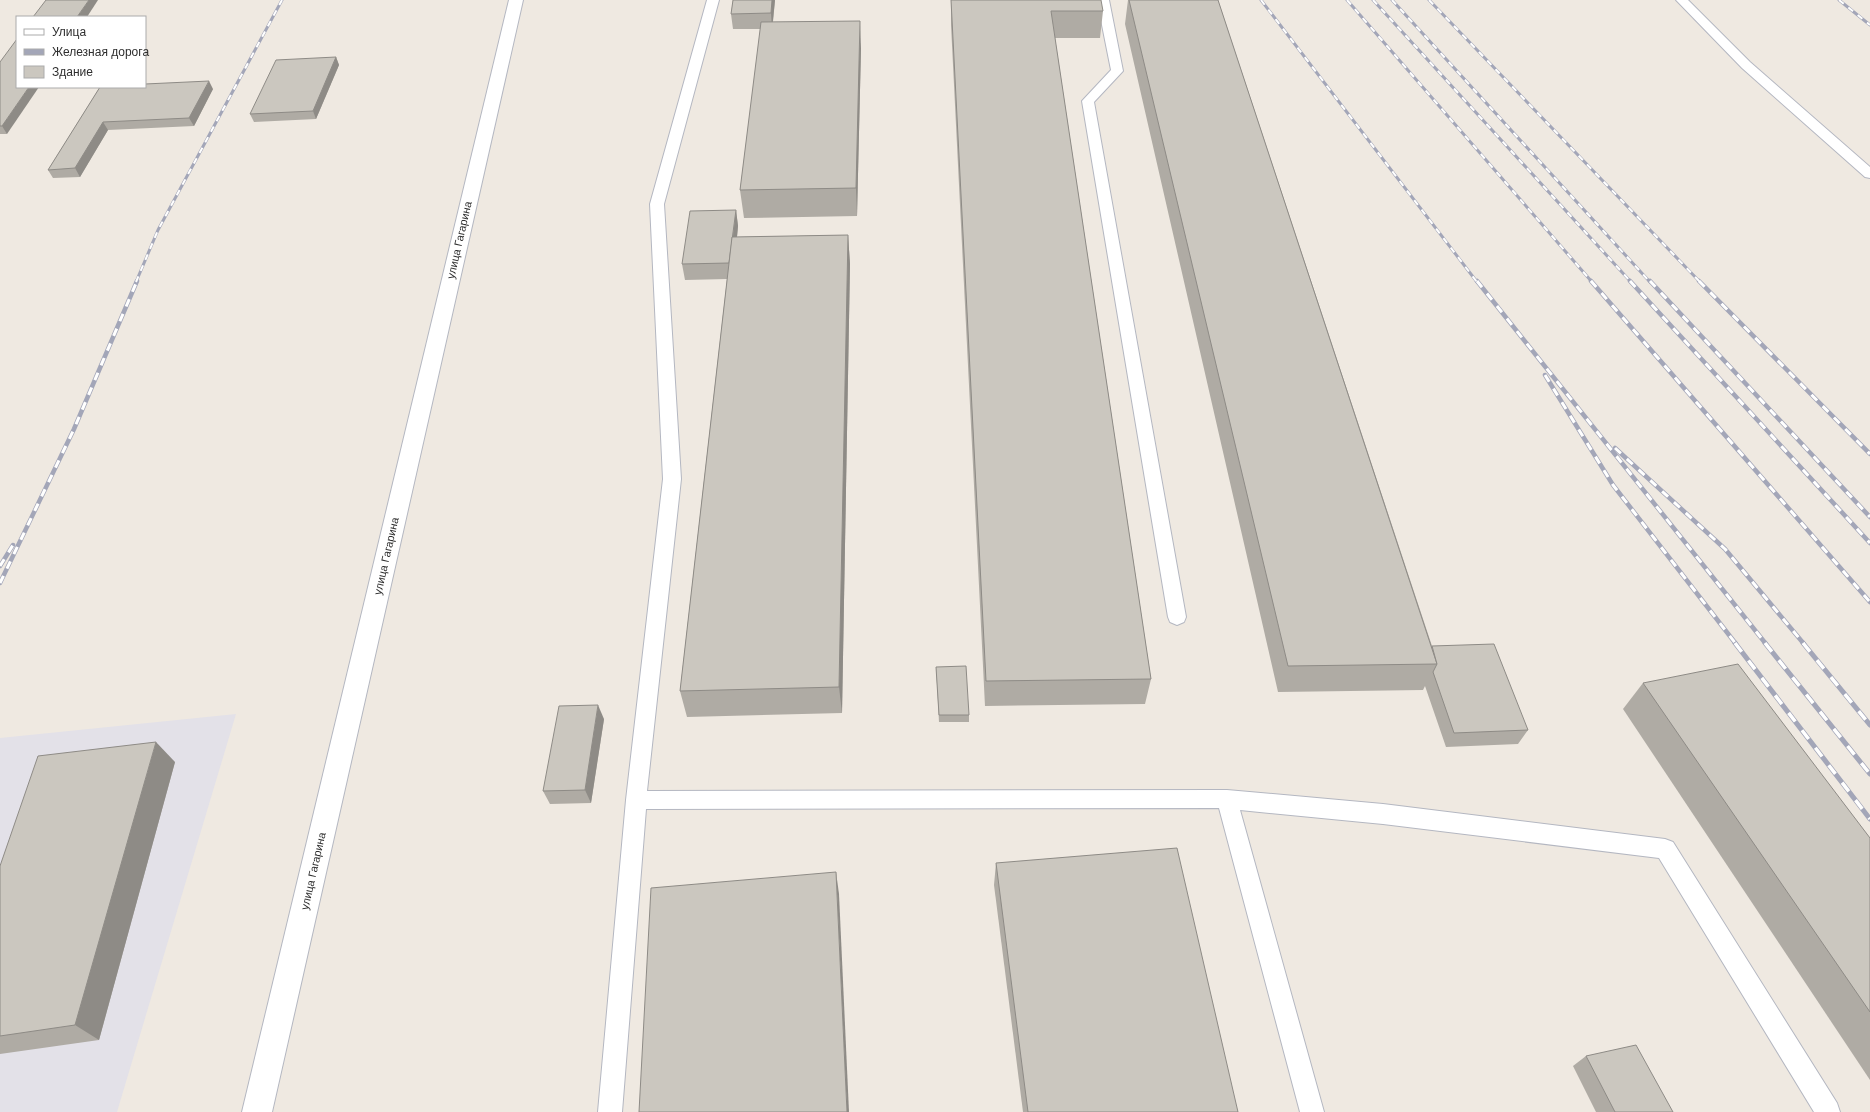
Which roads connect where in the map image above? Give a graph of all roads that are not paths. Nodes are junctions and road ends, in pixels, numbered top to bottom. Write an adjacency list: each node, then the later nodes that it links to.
1 (516, 0): 9 (street, улица Гагарина)
2 (714, 0): 8 (lane)
3 (1103, 0): 6 (lane)
4 (1682, 0): 5 (lane)
5 (1870, 174)
6 (1177, 617)
7 (1227, 799): 8 (lane); 11 (lane); 12 (lane)
8 (636, 800): 10 (lane)
9 (257, 1112)
10 (610, 1112)
11 (1312, 1112)
12 (1828, 1112)

